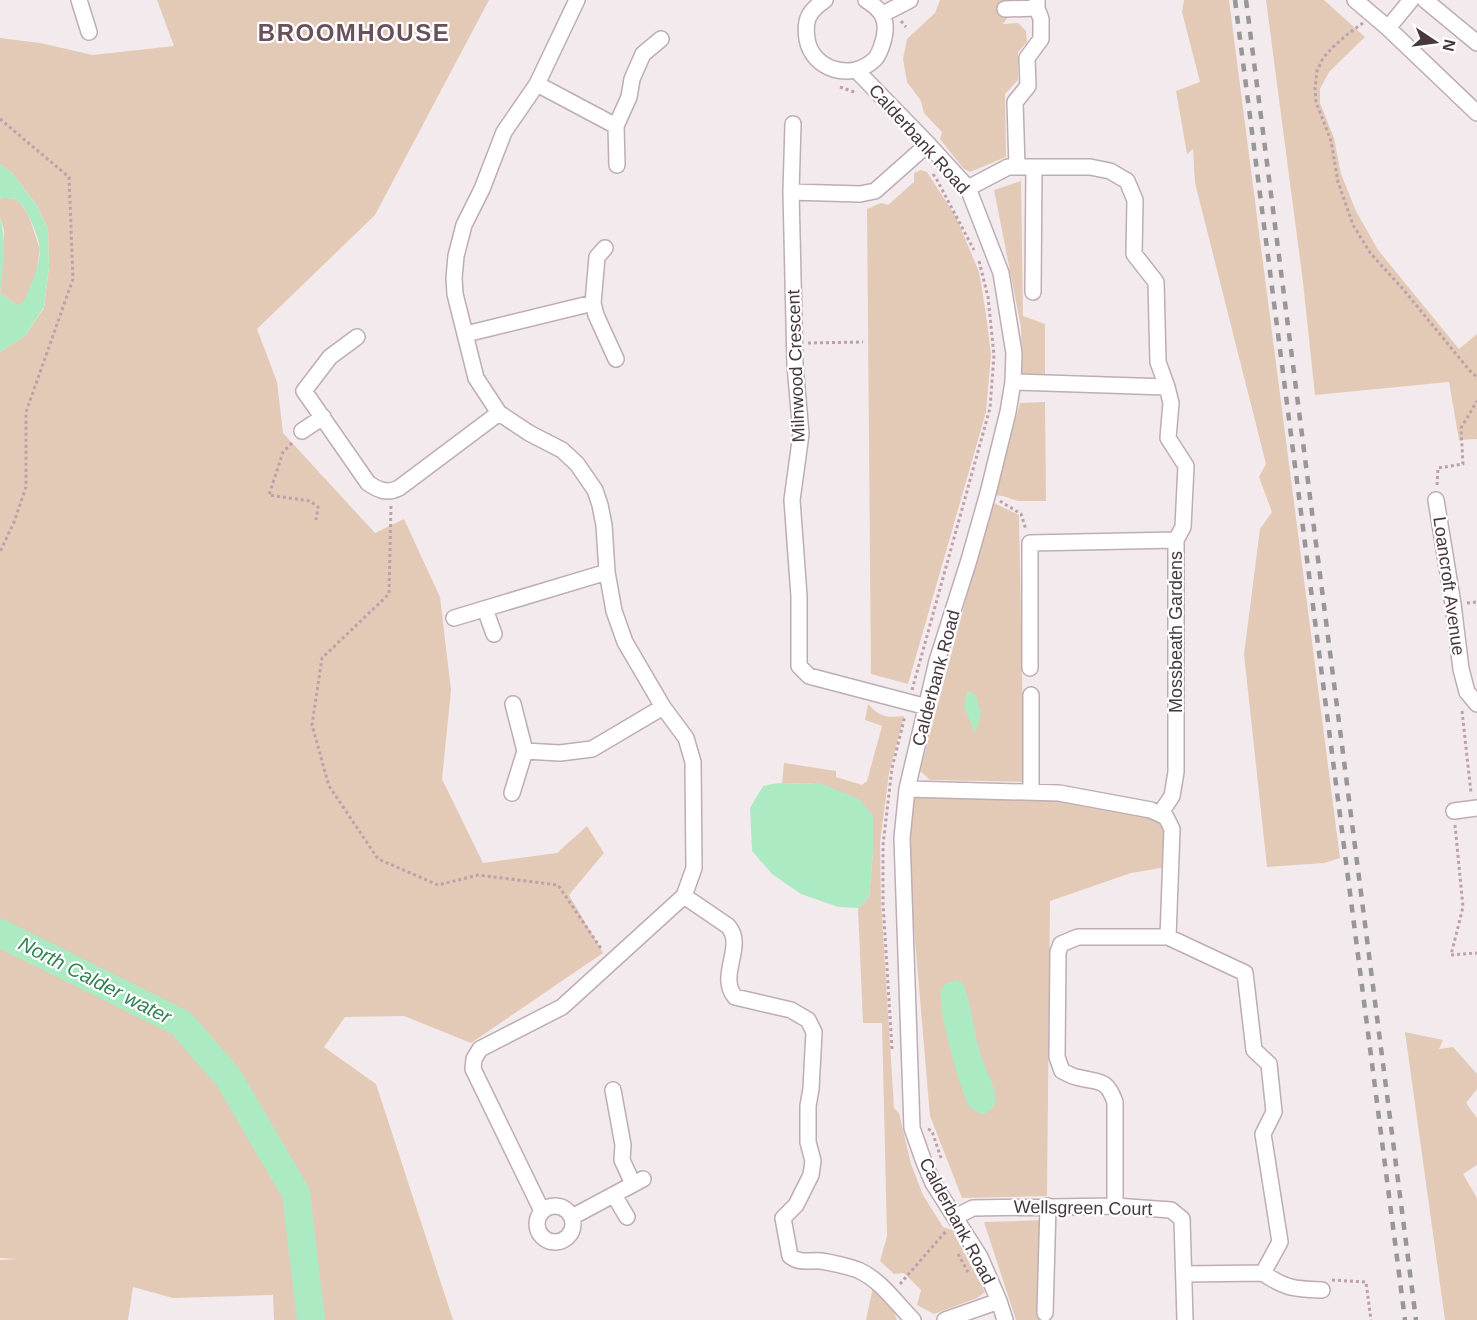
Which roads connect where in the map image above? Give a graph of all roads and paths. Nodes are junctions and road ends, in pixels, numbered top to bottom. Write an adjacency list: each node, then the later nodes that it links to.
1 (79, 0): 14 (street)
2 (577, 0): 18 (street)
3 (825, 0): 17 (street)
4 (866, 0): 11 (street)
5 (910, 0): 11 (street)
6 (1355, 0): 12 (street)
7 (1411, 0): 13 (street)
8 (1425, 0): 16 (street)
9 (1037, 4): 10 (street); 27 (street)
10 (1005, 9)
11 (883, 14): 17 (street)
12 (1374, 16): 13 (street); 39 (path)
13 (1388, 28): 21 (street)
14 (89, 32)
15 (661, 39): 24 (street)
16 (1477, 43)
17 (857, 71): 25 (street, Calderbank Road)
18 (537, 84): 24 (street); 34 (street)
19 (837, 85): 20 (path)
20 (858, 93)
21 (1477, 113)
22 (0, 119): 52 (path)
23 (793, 124): 30 (street, Milnwood Crescent)
24 (615, 126): 26 (street)
25 (923, 150): 29 (street, Calderbank Road); 30 (street); 59 (path)
26 (617, 165)
27 (1017, 167): 28 (street, Mossbeath Gardens); 29 (street, Mossbeath Gardens)
28 (1034, 167): 32 (street); 41 (street, Mossbeath Gardens)
29 (968, 188): 40 (street, Calderbank Road)
30 (791, 192): 37 (street, Milnwood Crescent)
31 (605, 248): 33 (street)
32 (1033, 292)
33 (593, 303): 34 (street); 38 (street)
34 (466, 334): 43 (street)
35 (357, 337): 44 (street)
36 (863, 342): 37 (path)
37 (795, 344): 59 (street, Milnwood Crescent)
38 (616, 359)
39 (1477, 377)
40 (1013, 382): 41 (street); 47 (street, Calderbank Road)
41 (1167, 387): 50 (street, Mossbeath Gardens)
42 (1477, 401): 48 (path)
43 (499, 413): 46 (street); 53 (street)
44 (322, 417): 45 (street); 46 (street)
45 (302, 431): 49 (path)
46 (392, 492): 74 (path)
47 (988, 493): 51 (path); 63 (street, Calderbank Road)
48 (1436, 500): 61 (street, Loancroft Avenue)
49 (316, 520)
50 (1176, 540): 51 (street); 70 (street, Mossbeath Gardens)
51 (1030, 543): 57 (street)
52 (0, 552)
53 (607, 572): 54 (street); 62 (street)
54 (485, 609): 55 (street); 56 (street)
55 (454, 618)
56 (494, 634)
57 (1030, 668)
58 (1031, 695): 66 (street)
59 (908, 702): 63 (street, Milnwood Crescent); 75 (path)
60 (513, 704): 64 (street)
61 (1469, 705): 68 (path)
62 (663, 707): 64 (street); 71 (street)
63 (927, 707): 65 (street, Calderbank Road)
64 (525, 751): 67 (street)
65 (907, 789): 66 (street); 77 (street, Calderbank Road)
66 (1031, 792): 70 (street)
67 (512, 793)
68 (1475, 808): 69 (street)
69 (1454, 811): 73 (path)
70 (1160, 814): 72 (street)
71 (684, 896): 74 (street); 89 (street)
72 (1168, 937): 81 (street); 86 (street)
73 (1477, 953)
74 (611, 964): 82 (street)
75 (893, 1058)
76 (613, 1090): 79 (street)
77 (912, 1120): 78 (path); 85 (street, Calderbank Road)
78 (943, 1164)
79 (614, 1195): 83 (street); 84 (street)
80 (1048, 1206): 81 (street, Wellsgreen Court); 85 (street, Wellsgreen Court); 91 (street)
81 (1115, 1206): 87 (street, Wellsgreen Court)
82 (542, 1211): 83 (street); 83 (street)
83 (572, 1217)
84 (627, 1217)
85 (956, 1219): 89 (path); 90 (street, Calderbank Road)
86 (1263, 1273): 87 (street); 88 (street)
87 (1184, 1274): 95 (street, Wellsgreen Court)
88 (1322, 1290)
89 (890, 1294): 92 (street)
90 (999, 1301): 93 (street); 94 (street, Calderbank Road)
91 (1046, 1313)
92 (913, 1320)
93 (945, 1320)
94 (1005, 1320)
95 (1185, 1320)

